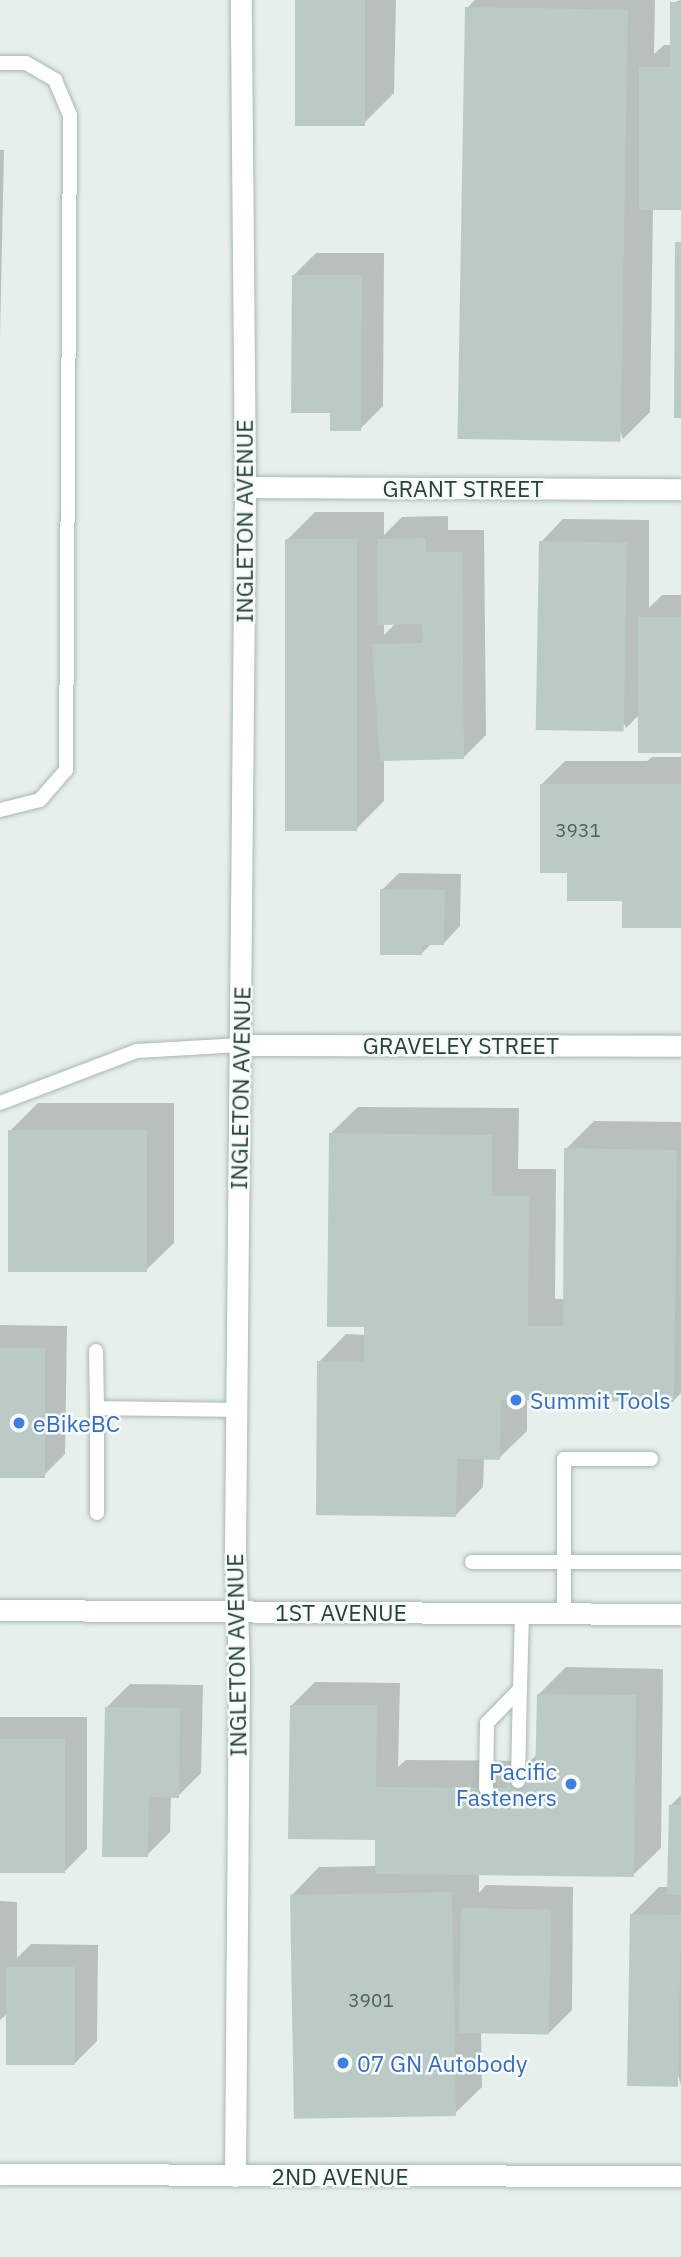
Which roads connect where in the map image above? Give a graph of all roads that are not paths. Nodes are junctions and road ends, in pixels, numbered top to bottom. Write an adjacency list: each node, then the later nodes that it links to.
1 (241, 0): 3 (street, INGLETON AVENUE)
2 (0, 63): 5 (lane)
3 (245, 487): 4 (street, GRANT STREET); 6 (street, INGLETON AVENUE)
4 (681, 489)
5 (0, 810)
6 (241, 1045): 7 (street, GRAVELEY STREET); 8 (lane); 11 (street, INGLETON AVENUE)
7 (681, 1046)
8 (0, 1103)
9 (96, 1351): 10 (lane)
10 (97, 1408): 11 (lane); 13 (lane)
11 (236, 1410): 18 (street, INGLETON AVENUE)
12 (651, 1460): 16 (lane)
13 (97, 1513)
14 (472, 1562): 16 (lane)
15 (681, 1562): 16 (lane)
16 (564, 1563): 20 (lane)
17 (0, 1610): 18 (street, 1ST AVENUE)
18 (237, 1611): 19 (street, 1ST AVENUE); 26 (street, INGLETON AVENUE)
19 (522, 1613): 20 (street, 1ST AVENUE); 22 (lane)
20 (564, 1613): 21 (street, 1ST AVENUE)
21 (681, 1614)
22 (520, 1689): 23 (lane); 24 (lane)
23 (518, 1781)
24 (486, 1788)
25 (0, 2174): 26 (street, 2ND AVENUE)
26 (235, 2176): 27 (street, 2ND AVENUE)
27 (681, 2176)

